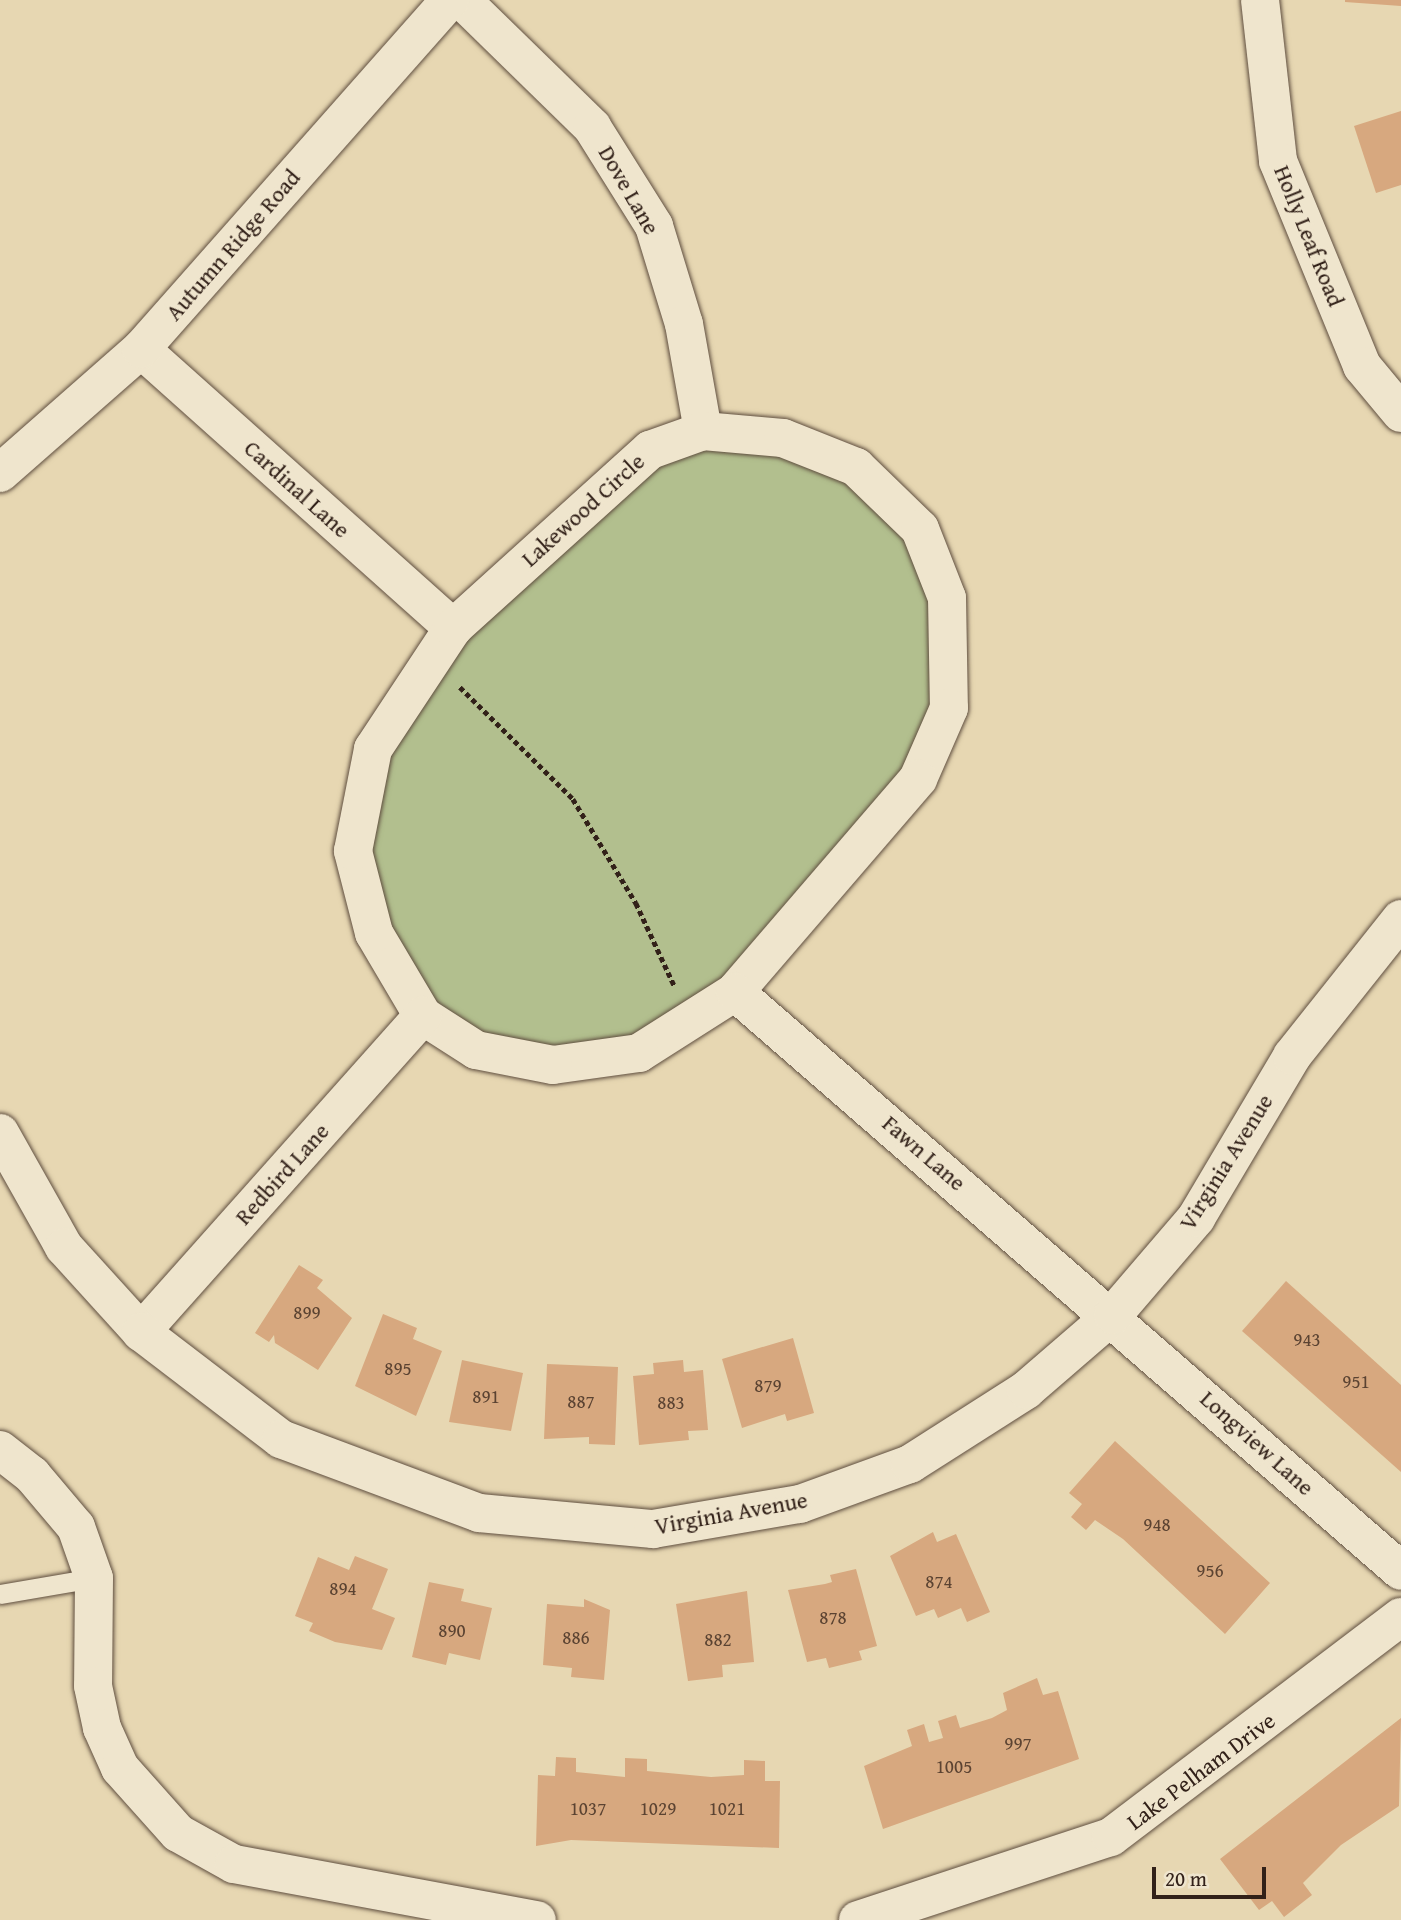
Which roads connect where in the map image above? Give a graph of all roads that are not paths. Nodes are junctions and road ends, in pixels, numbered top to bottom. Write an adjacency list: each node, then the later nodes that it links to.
1 (450, 0): 4 (street, Autumn Ridge Road)
2 (462, 0): 6 (street, Dove Lane)
3 (1260, 0): 5 (street, Holly Leaf Road)
4 (141, 349): 7 (street, Autumn Ridge Road); 8 (street, Cardinal Lane)
5 (1401, 413)
6 (703, 431): 8 (street, Lakewood Circle); 10 (street, Lakewood Circle)
7 (0, 473)
8 (453, 628): 11 (street, Lakewood Circle)
9 (1401, 919): 13 (street, Virginia Avenue)
10 (735, 992): 11 (street, Lakewood Circle); 13 (street, Fawn Lane)
11 (423, 1016): 14 (street, Redbird Lane)
12 (0, 1133): 14 (street, Virginia Avenue)
13 (1113, 1315): 14 (street, Virginia Avenue); 16 (street, Longview Lane)
14 (141, 1332)
15 (0, 1450): 17 (street)
16 (1401, 1571)
17 (94, 1578): 18 (lane); 20 (street)
18 (0, 1594)
19 (1401, 1617): 21 (street, Lake Pelham Drive)
20 (537, 1920)
21 (858, 1920)

